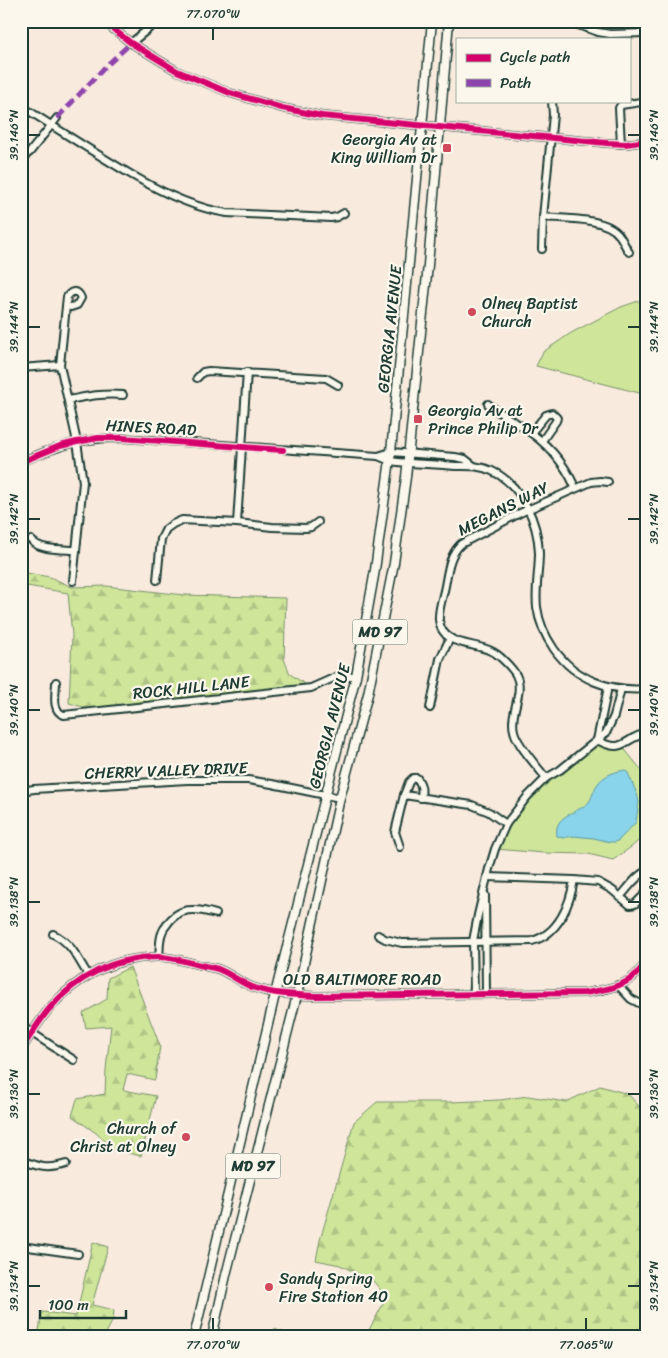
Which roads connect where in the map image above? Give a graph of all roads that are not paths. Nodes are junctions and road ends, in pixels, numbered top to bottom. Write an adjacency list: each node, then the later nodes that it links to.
1 (102, 21): 7 (street)
2 (158, 21): 7 (street)
3 (432, 21): 13 (main road, GEORGIA AVENUE)
4 (449, 21): 14 (main road, GEORGIA AVENUE / MD 97)
5 (566, 21): 6 (street)
6 (647, 34)
7 (131, 43): 13 (street)
8 (552, 102): 15 (street)
9 (641, 102): 17 (street)
10 (21, 106): 12 (street)
11 (57, 118): 12 (street)
12 (52, 125): 18 (street); 19 (street)
13 (423, 125): 14 (street); 36 (main road, GEORGIA AVENUE / MD 97)
14 (440, 127): 15 (street); 37 (main road, GEORGIA AVENUE / MD 97)
15 (551, 138): 17 (street); 20 (street)
16 (647, 141): 17 (street)
17 (621, 144)
18 (21, 158)
19 (344, 213)
20 (543, 217): 21 (street); 22 (street)
21 (542, 249)
22 (629, 252)
23 (66, 306): 24 (street)
24 (60, 365): 25 (street); 30 (street)
25 (21, 368)
26 (247, 372): 27 (street); 28 (street); 35 (street)
27 (197, 378)
28 (338, 385)
29 (124, 395): 30 (street)
30 (69, 400): 34 (street)
31 (488, 404): 32 (street)
32 (531, 433): 33 (street); 33 (street)
33 (542, 441): 44 (street)
34 (77, 442): 35 (street, HINES ROAD); 40 (street, HINES ROAD); 49 (street)
35 (243, 446): 38 (street, HINES ROAD); 47 (street)
36 (391, 452): 37 (street); 38 (street, HINES ROAD); 39 (main road, GEORGIA AVENUE / MD 97)
37 (408, 453): 41 (main road, GEORGIA AVENUE / MD 97); 42 (street)
38 (378, 456): 39 (street, HINES ROAD)
39 (390, 461): 41 (street, HINES ROAD); 53 (main road, GEORGIA AVENUE / MD 97)
40 (21, 462)
41 (407, 463): 42 (street, HINES ROAD); 65 (main road, GEORGIA AVENUE / MD 97)
42 (474, 466): 45 (street)
43 (608, 482): 44 (street, MEGANS WAY)
44 (575, 488): 45 (street, MEGANS WAY)
45 (528, 510): 52 (street, MEGANS WAY); 55 (street)
46 (318, 522): 47 (street)
47 (237, 523): 50 (street)
48 (32, 540): 49 (street)
49 (76, 550): 51 (street)
50 (157, 580)
51 (73, 581)
52 (450, 638): 58 (street); 61 (street)
53 (356, 676): 54 (street, ROCK HILL LANE); 63 (main road, GEORGIA AVENUE / MD 97)
54 (56, 682)
55 (608, 687): 56 (street); 60 (street)
56 (621, 689): 57 (street); 60 (street)
57 (647, 690)
58 (430, 708)
59 (647, 733): 60 (street)
60 (597, 740): 61 (street)
61 (546, 778): 67 (street)
62 (21, 791): 63 (street, CHERRY VALLEY DRIVE)
63 (326, 795): 65 (street, CHERRY VALLEY DRIVE); 84 (main road, GEORGIA AVENUE / MD 97)
64 (404, 795): 66 (street); 66 (street); 68 (street)
65 (340, 798): 87 (main road, GEORGIA AVENUE / MD 97)
66 (421, 798): 67 (street)
67 (506, 824): 70 (street)
68 (400, 847)
69 (647, 871): 74 (street)
70 (487, 877): 71 (street); 72 (street)
71 (574, 880): 74 (street); 79 (street)
72 (485, 888): 78 (street); 79 (street)
73 (647, 892): 74 (street)
74 (620, 897)
75 (216, 914): 80 (street)
76 (53, 934): 82 (street)
77 (378, 935): 78 (street)
78 (473, 941): 79 (street); 86 (street)
79 (486, 941): 85 (street)
80 (160, 957): 82 (street, OLD BALTIMORE ROAD); 84 (street, OLD BALTIMORE ROAD)
81 (647, 962): 83 (street, OLD BALTIMORE ROAD)
82 (88, 975): 90 (street, OLD BALTIMORE ROAD)
83 (618, 985): 85 (street, OLD BALTIMORE ROAD); 88 (street)
84 (276, 993): 87 (street, OLD BALTIMORE ROAD); 97 (main road, GEORGIA AVENUE / MD 97)
85 (486, 993): 86 (street, OLD BALTIMORE ROAD)
86 (474, 994): 87 (street, OLD BALTIMORE ROAD)
87 (297, 995): 98 (main road, GEORGIA AVENUE / MD 97)
88 (647, 1006)
89 (21, 1026): 90 (street)
90 (32, 1033): 91 (street, OLD BALTIMORE ROAD); 92 (street)
91 (21, 1050)
92 (74, 1060)
93 (21, 1160): 94 (street)
94 (66, 1164)
95 (21, 1246): 96 (street)
96 (78, 1254)
97 (194, 1337)
98 (212, 1337)

